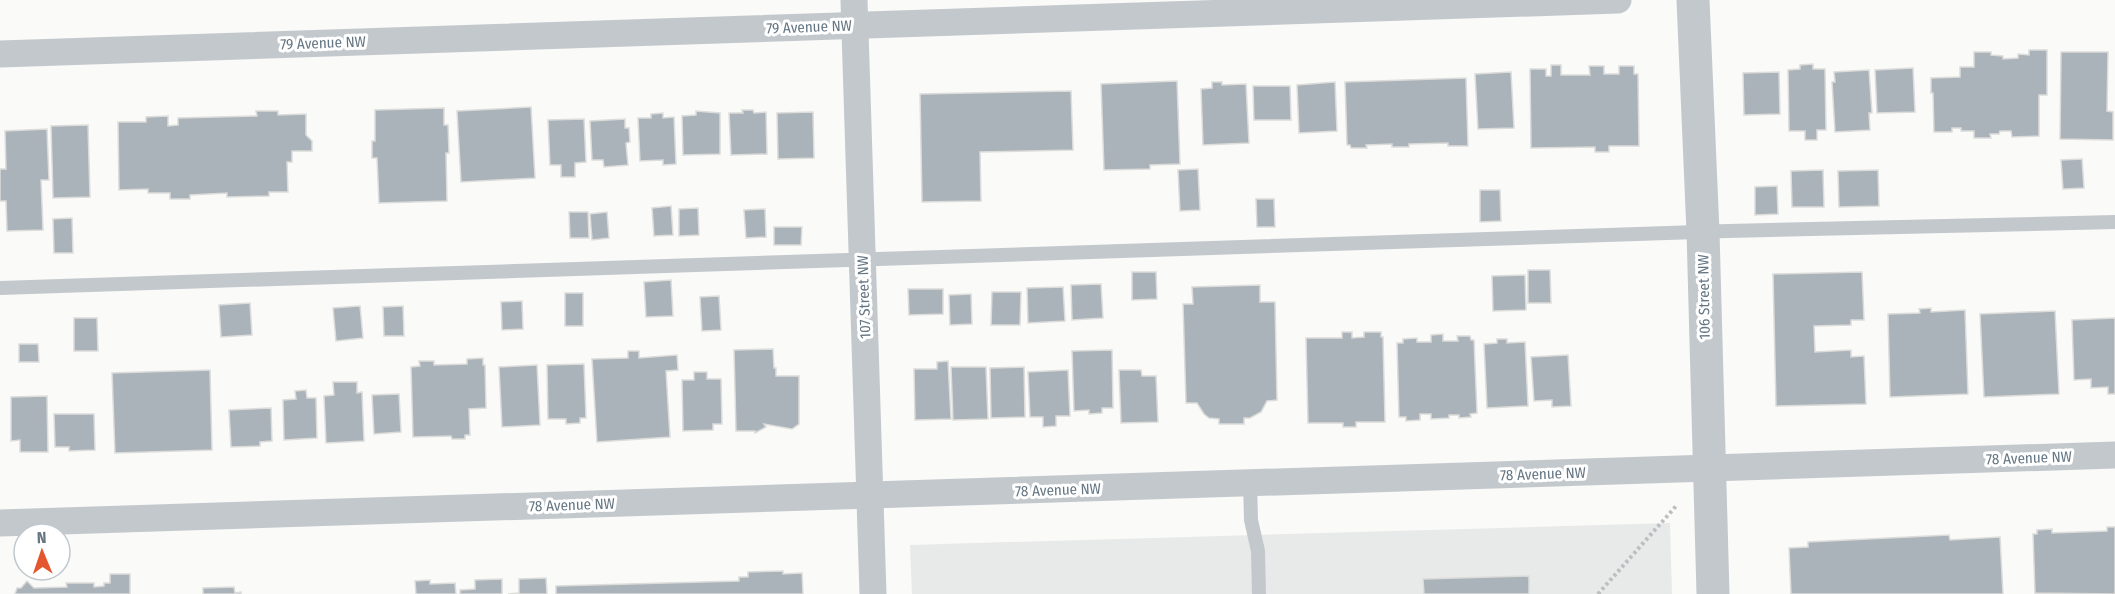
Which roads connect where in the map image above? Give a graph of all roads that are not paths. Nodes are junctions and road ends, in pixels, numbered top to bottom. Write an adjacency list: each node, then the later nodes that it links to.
1 (1618, 0): 3 (street, 79 Avenue NW)
2 (1693, 0): 6 (street, 106 Street NW)
3 (854, 13): 4 (street, 79 Avenue NW); 7 (street, 107 Street NW)
4 (0, 54)
5 (2115, 222): 6 (lane)
6 (1702, 232): 7 (lane); 10 (street, 106 Street NW)
7 (862, 260): 8 (lane); 12 (street, 107 Street NW)
8 (0, 288)
9 (2115, 455): 10 (street, 78 Avenue NW)
10 (1708, 468): 11 (street, 78 Avenue NW); 16 (street, 106 Street NW)
11 (1250, 483): 12 (street, 78 Avenue NW); 15 (lane)
12 (869, 496): 13 (street, 78 Avenue NW); 14 (street, 107 Street NW)
13 (0, 523)
14 (873, 594)
15 (1259, 594)
16 (1713, 594)

